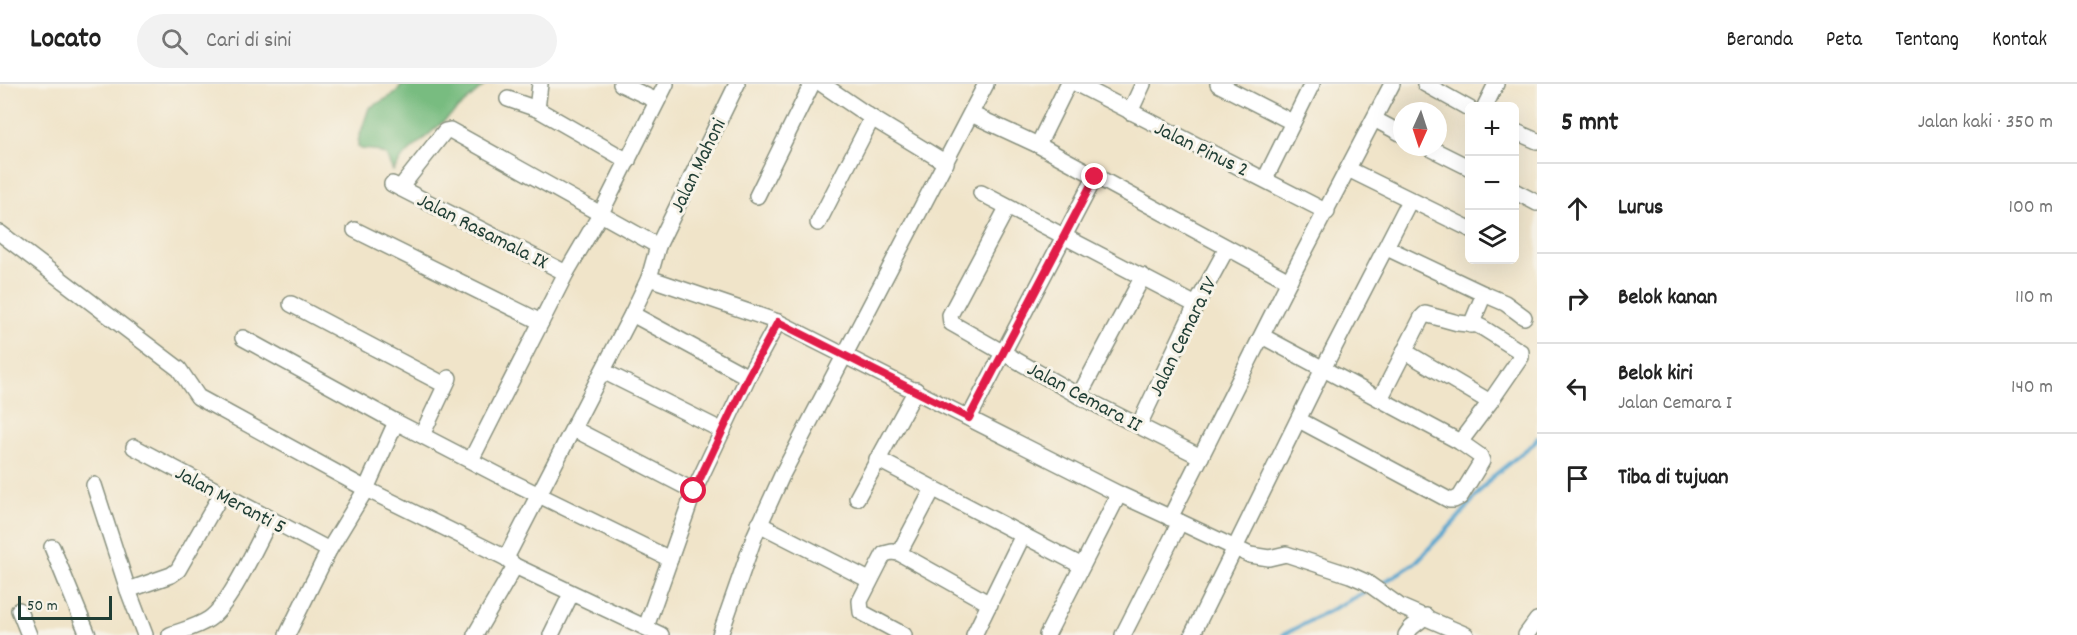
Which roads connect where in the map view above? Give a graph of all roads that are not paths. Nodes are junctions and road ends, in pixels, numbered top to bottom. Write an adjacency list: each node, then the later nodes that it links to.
1 (540, 84): 21 (street)
2 (621, 84): 18 (street)
3 (666, 84): 18 (street)
4 (737, 84): 51 (street, Jalan Mahoni)
5 (812, 84): 40 (street)
6 (822, 84): 24 (street)
7 (986, 84): 23 (street)
8 (1068, 84): 30 (street)
9 (1077, 84): 22 (street, Jalan Pinus 2)
10 (1143, 84): 22 (street)
11 (1218, 84): 16 (street)
12 (1312, 84): 26 (street)
13 (1392, 84): 25 (street)
14 (1425, 84): 20 (street)
15 (1496, 84): 19 (street)
16 (1237, 88): 26 (street)
17 (508, 99): 21 (street)
18 (657, 101): 32 (street)
19 (1487, 102)
20 (1465, 106)
21 (537, 109): 32 (street)
22 (1130, 112): 37 (street, Jalan Pinus 2)
23 (971, 114): 30 (street); 33 (street)
24 (872, 118): 33 (street); 46 (street)
25 (1374, 119): 27 (street); 35 (street)
26 (1293, 122): 37 (street)
27 (1393, 129)
28 (1519, 133): 29 (street)
29 (1537, 141)
30 (1038, 145): 36 (street)
31 (1446, 156): 34 (street)
32 (628, 161): 45 (street)
33 (946, 163): 70 (street)
34 (1465, 166)
35 (1348, 169): 41 (street); 44 (street)
36 (1095, 177): 50 (street); 52 (street)
37 (1265, 179): 44 (street, Jalan Pinus 2)
38 (981, 193): 43 (street)
39 (1519, 193): 42 (street)
40 (757, 196)
41 (1410, 200): 47 (street); 53 (street)
42 (1537, 203)
43 (1007, 208): 50 (street); 68 (street, Jalan Cemara II)
44 (1327, 212): 57 (street)
45 (600, 215): 51 (street); 54 (street); 54 (street, Jalan Rasamala IX)
46 (818, 223)
47 (1465, 227)
48 (355, 230): 63 (street)
49 (0, 233): 91 (street)
50 (1064, 237): 55 (street); 68 (street)
51 (658, 246): 56 (street, Jalan Mahoni)
52 (1227, 248): 57 (street); 60 (street, Jalan Cemara IV)
53 (1387, 248): 58 (street); 71 (street)
54 (566, 273): 63 (street)
55 (1143, 276): 60 (street); 75 (street)
56 (649, 278): 61 (street, Jalan Mahoni); 64 (street)
57 (1289, 281): 66 (street)
58 (1484, 294): 62 (street); 65 (street)
59 (291, 304): 84 (street)
60 (1196, 305): 81 (street, Jalan Cemara IV)
61 (632, 314): 72 (street, Jalan Mahoni); 73 (street)
62 (1524, 317)
63 (541, 322): 89 (street)
64 (778, 322): 70 (street); 73 (street)
65 (1470, 325): 69 (street); 77 (street)
66 (1262, 336): 71 (street); 87 (street)
67 (243, 338): 80 (street)
68 (1003, 351): 75 (street, Jalan Cemara II); 78 (street)
69 (1404, 351): 76 (street); 77 (street)
70 (845, 355): 74 (street); 100 (street)
71 (1323, 369): 76 (street); 79 (street)
72 (603, 371): 82 (street, Jalan Mahoni); 83 (street)
73 (748, 377): 83 (street)
74 (916, 390): 78 (street); 88 (street)
75 (1079, 396): 81 (street, Jalan Cemara II)
76 (1380, 399): 85 (street)
77 (1490, 402): 85 (street)
78 (969, 418): 95 (street)
79 (1299, 420): 85 (street); 103 (street)
80 (396, 422): 84 (street); 91 (street)
81 (1139, 425): 87 (street, Jalan Cemara II)
82 (574, 429): 93 (street); 94 (street, Jalan Mahoni)
83 (723, 431): 93 (street)
84 (422, 435): 89 (street)
85 (1460, 442)
86 (134, 447): 96 (street, Jalan Meranti 5)
87 (1201, 457): 99 (street)
88 (877, 459): 92 (street); 97 (street)
89 (471, 460): 94 (street)
90 (94, 485): 110 (street)
91 (366, 489): 104 (street); 107 (street)
92 (933, 489): 101 (street); 105 (street)
93 (694, 491): 106 (street)
94 (538, 493): 106 (street); 107 (street, Jalan Mahoni)
95 (1119, 494): 99 (street); 108 (street)
96 (221, 495): 98 (street, Jalan Meranti 5); 110 (street)
97 (858, 498)
98 (270, 520): 104 (street, Jalan Meranti 5); 121 (street)
99 (1175, 520): 103 (street); 129 (street)
100 (759, 524): 109 (street); 117 (street)
101 (1023, 535): 108 (street); 112 (street)
102 (52, 547): 119 (street)
103 (1236, 549): 114 (street); 130 (street)
104 (329, 550): 122 (street)
105 (899, 553): 109 (street); 112 (street)
106 (670, 559): 116 (street)
107 (510, 562): 111 (street); 123 (street, Jalan Mahoni)
108 (1082, 566): 128 (street)
109 (869, 580): 126 (street)
110 (128, 590): 120 (street)
111 (571, 594): 116 (street); 124 (street)
112 (990, 604): 127 (street)
113 (19, 610): 118 (street)
114 (1426, 616): 131 (street); 132 (street)
115 (1537, 620): 133 (street)
116 (646, 627): 125 (street)
117 (722, 634)
118 (29, 635)
119 (88, 635)
120 (145, 635)
121 (170, 635)
122 (287, 635)
123 (475, 635)
124 (551, 635)
125 (661, 635)
126 (904, 635)
127 (974, 635)
128 (1047, 635)
129 (1123, 635)
130 (1192, 635)
131 (1406, 635)
132 (1466, 635)
133 (1526, 635)

